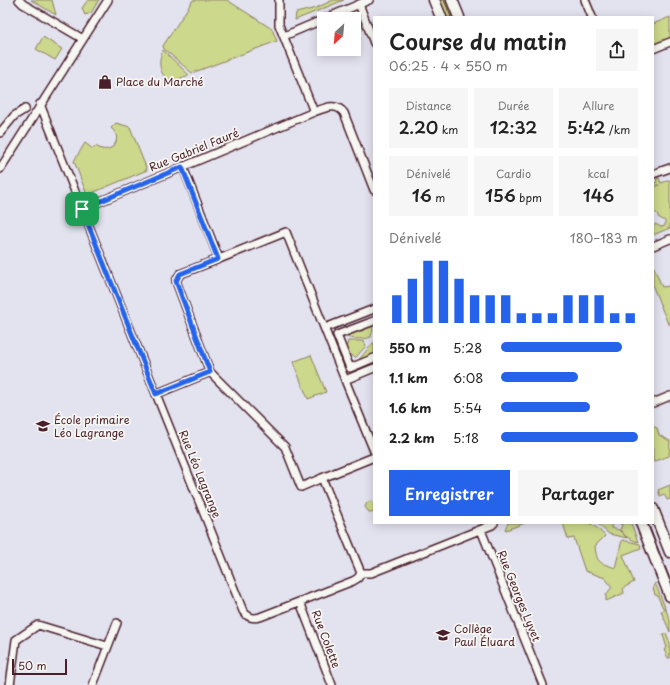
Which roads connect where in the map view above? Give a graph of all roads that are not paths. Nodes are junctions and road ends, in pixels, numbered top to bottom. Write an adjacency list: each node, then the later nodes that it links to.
1 (19, 0): 13 (street)
2 (108, 0): 13 (street)
3 (279, 0): 12 (street)
4 (369, 0): 8 (street)
5 (434, 0): 9 (street)
6 (452, 0): 10 (street)
7 (585, 0): 11 (street)
8 (359, 4): 12 (street); 14 (street)
9 (441, 16)
10 (459, 16)
11 (592, 16)
12 (284, 36): 19 (street)
13 (83, 39): 17 (street)
14 (373, 40)
15 (670, 42): 16 (street)
16 (654, 49)
17 (40, 104): 23 (street); 26 (street, Rue Léo Lagrange)
18 (25, 109): 20 (street)
19 (314, 112): 21 (street, Rue Gabriel Fauré); 25 (street)
20 (0, 133)
21 (182, 167): 26 (street, Rue Gabriel Fauré); 29 (street)
22 (670, 168): 24 (street)
23 (0, 169)
24 (654, 174)
25 (373, 187)
26 (82, 209): 37 (street, Rue Léo Lagrange)
27 (670, 239): 28 (street)
28 (654, 246)
29 (218, 259): 32 (street); 35 (street)
30 (373, 309): 32 (street)
31 (373, 321): 33 (street)
32 (325, 328): 36 (street)
33 (373, 358)
34 (373, 368): 36 (street)
35 (210, 372): 37 (street); 42 (street)
36 (345, 380): 40 (street)
37 (156, 394): 50 (street, Rue Léo Lagrange)
38 (670, 396): 39 (street)
39 (654, 402)
40 (373, 450)
41 (373, 457): 42 (street)
42 (322, 478): 48 (street)
43 (654, 512): 47 (street)
44 (493, 524): 46 (street)
45 (641, 524): 49 (street)
46 (481, 530): 48 (street, Rue Léo Lagrange); 56 (street, Rue Georges Lyvet)
47 (670, 552)
48 (361, 573): 50 (street, Rue Léo Lagrange)
49 (670, 596)
50 (300, 602): 55 (street, Rue Colette)
51 (117, 623): 52 (street)
52 (107, 646): 53 (street); 54 (street)
53 (10, 685)
54 (93, 685)
55 (332, 685)
56 (543, 685)

